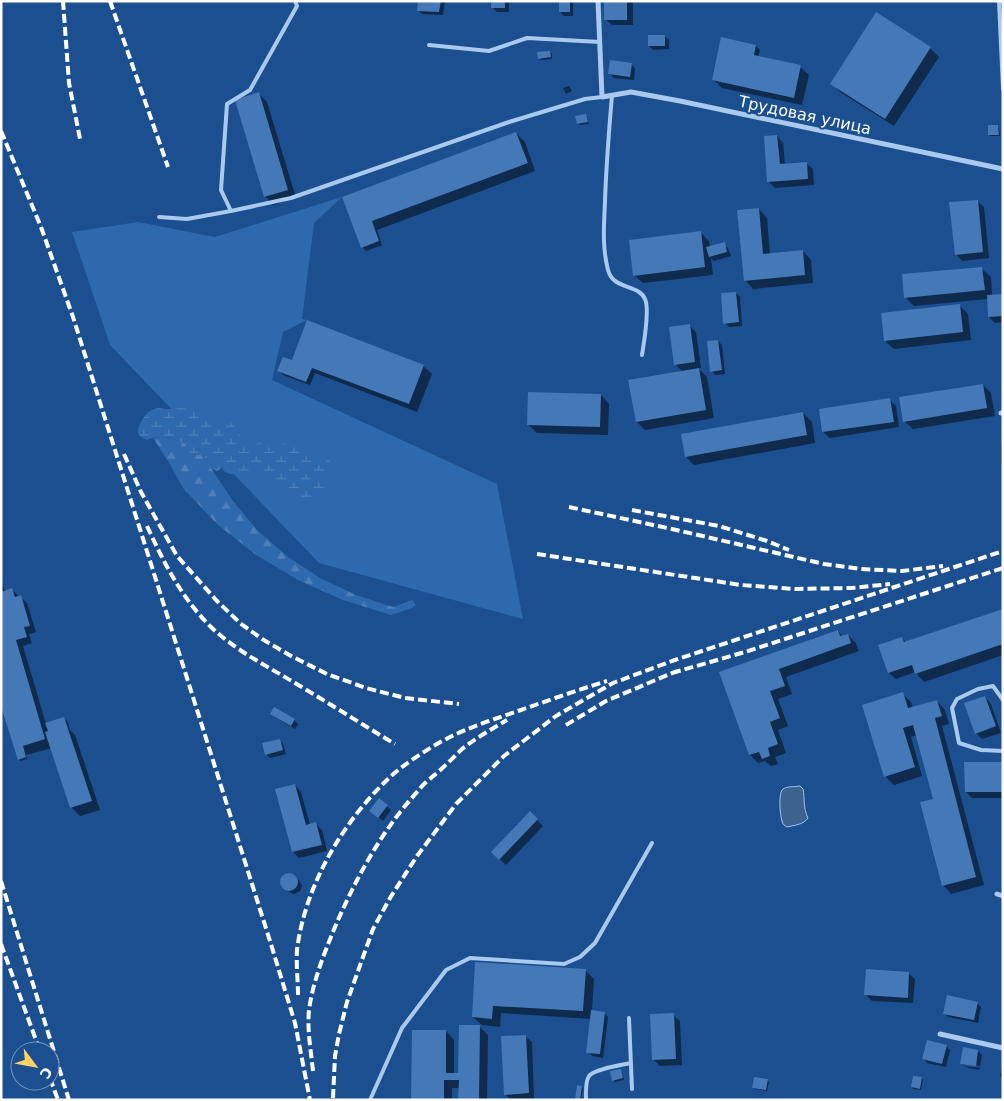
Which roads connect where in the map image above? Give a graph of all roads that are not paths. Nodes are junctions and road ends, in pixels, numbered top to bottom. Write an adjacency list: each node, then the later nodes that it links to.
1 (295, 1): 10 (lane)
2 (598, 1): 4 (street)
3 (999, 1): 6 (lane)
4 (600, 42): 5 (lane); 8 (street)
5 (429, 45)
6 (1003, 89)
7 (612, 95): 8 (street, Трудовая улица); 9 (street, Трудовая улица); 12 (lane)
8 (602, 97): 10 (lane)
9 (1003, 169)
10 (230, 211): 11 (lane)
11 (159, 217)
12 (642, 355)
13 (1003, 700): 14 (lane)
14 (1003, 751)
15 (652, 843): 21 (lane)
16 (629, 1018): 19 (lane)
17 (940, 1034): 18 (street)
18 (1003, 1048)
19 (631, 1063): 20 (lane); 22 (lane)
20 (632, 1089)
21 (370, 1100)
22 (586, 1100)

